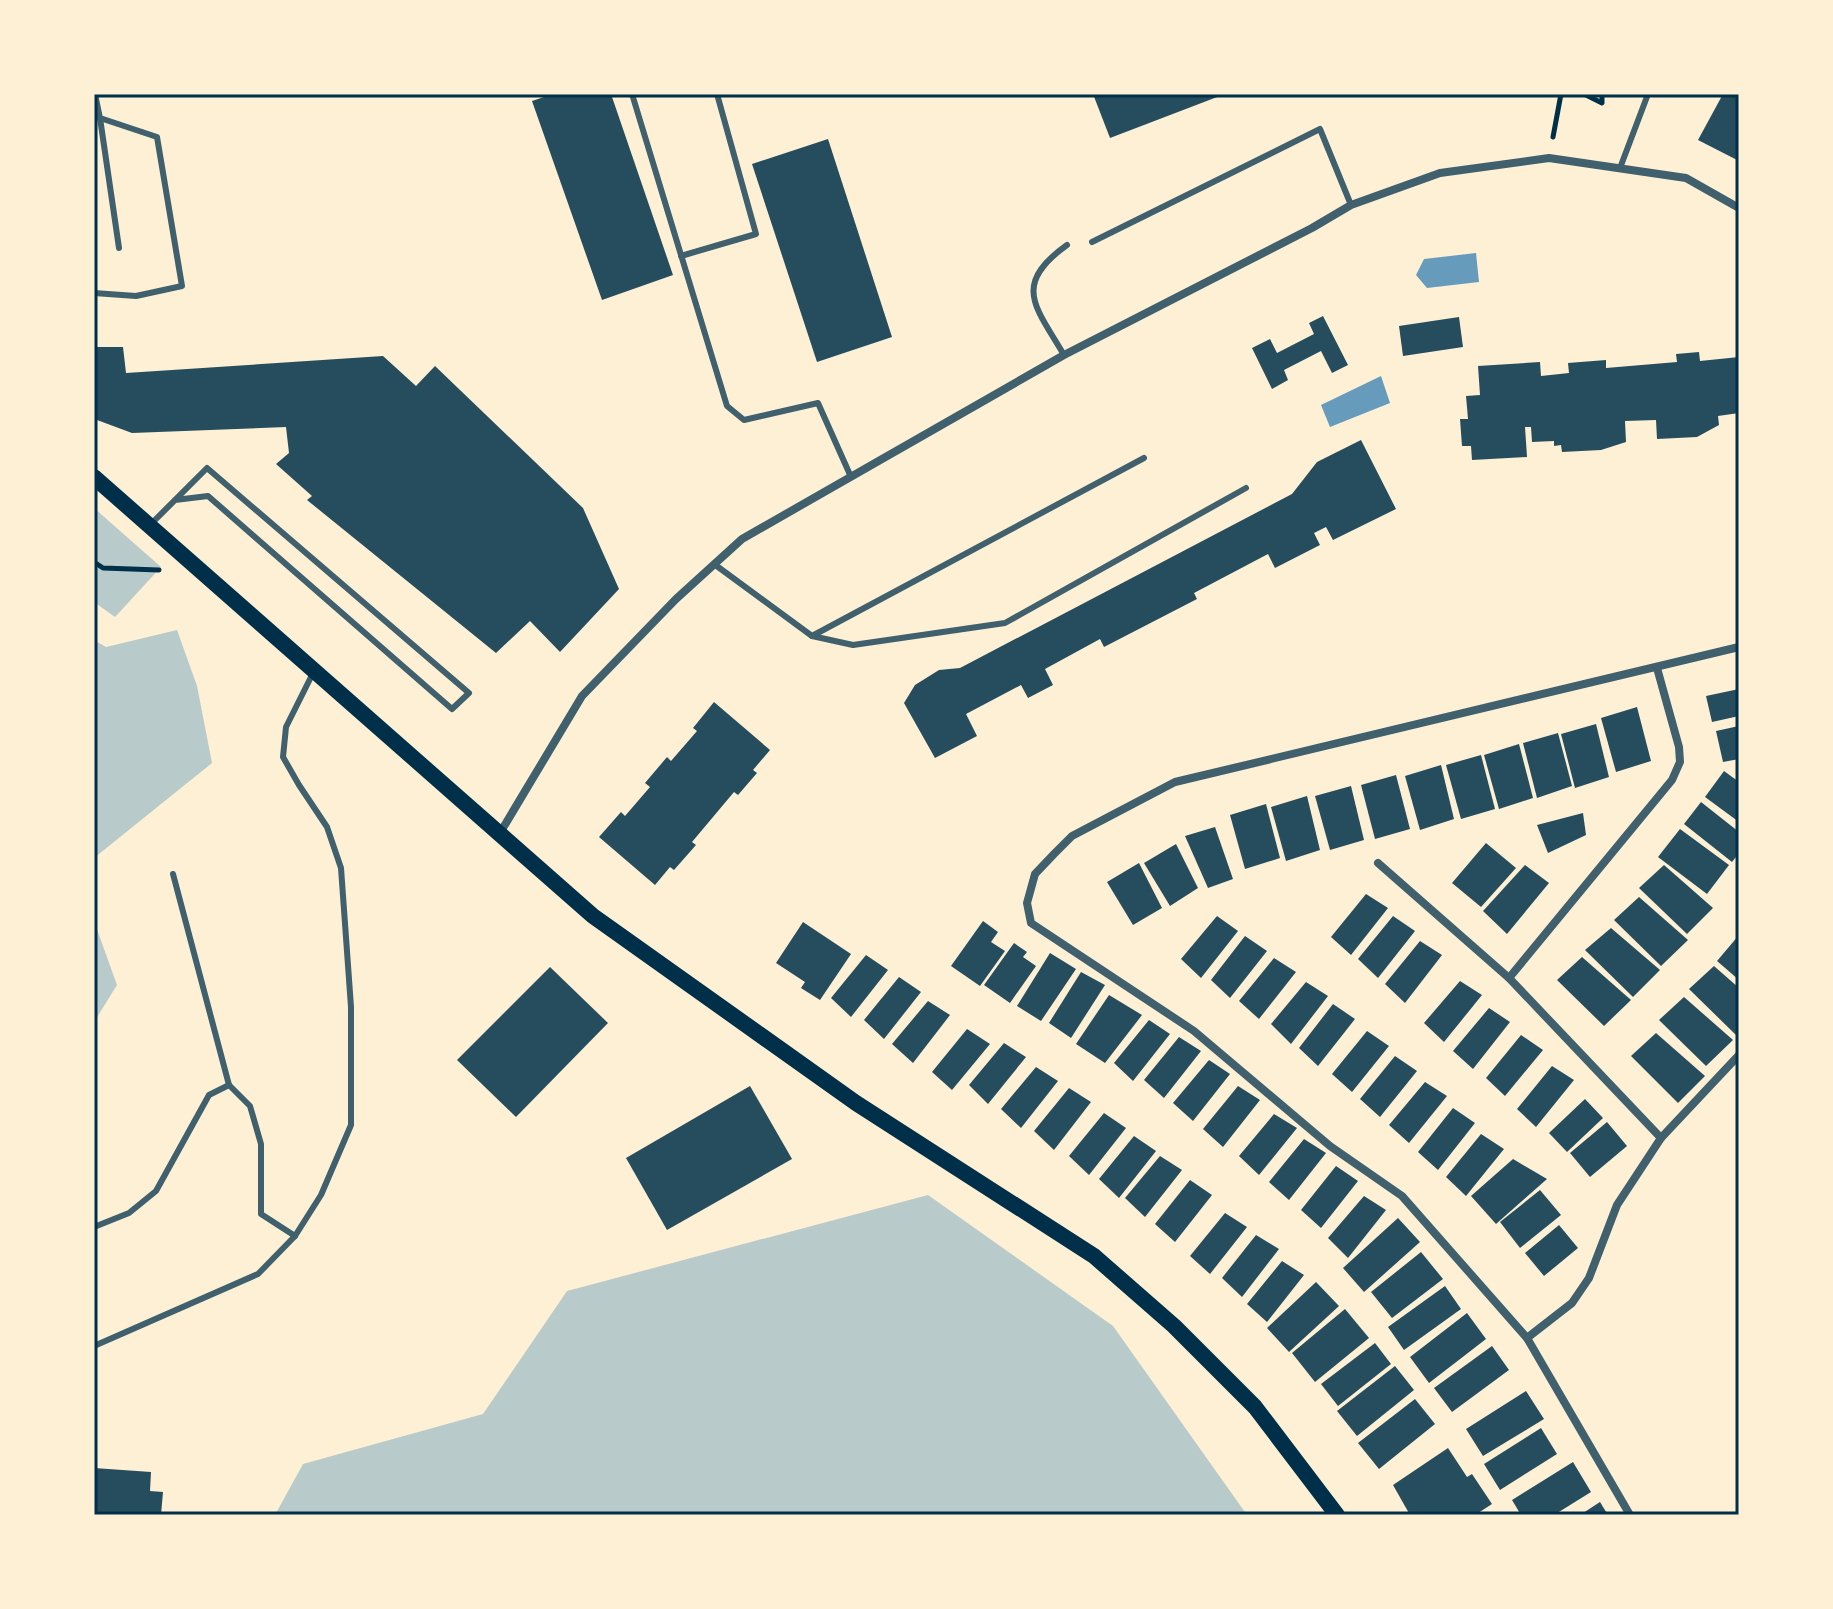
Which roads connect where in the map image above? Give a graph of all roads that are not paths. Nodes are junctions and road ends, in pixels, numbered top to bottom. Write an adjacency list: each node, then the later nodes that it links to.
1 (95, 94): 5 (lane)
2 (632, 94): 12 (lane)
3 (717, 94): 12 (lane)
4 (1648, 94): 6 (lane)
5 (100, 118): 11 (lane); 13 (lane)
6 (1620, 168): 7 (street); 8 (street)
7 (1351, 205): 9 (lane); 14 (street)
8 (1739, 208)
9 (1092, 242)
10 (1067, 245): 14 (lane)
11 (119, 248)
12 (681, 256): 17 (lane)
13 (94, 293)
14 (1064, 355): 17 (street)
15 (1144, 458): 22 (lane)
16 (94, 477): 20 (main road)
17 (851, 477): 21 (street)
18 (1246, 488): 22 (lane)
19 (175, 500): 19 (lane); 20 (lane)
20 (149, 526): 25 (main road)
21 (714, 564): 22 (lane); 26 (street)
22 (812, 636)
23 (1739, 647): 24 (street)
24 (1657, 668): 29 (street); 35 (street)
25 (314, 671): 26 (main road); 34 (lane)
26 (500, 833): 37 (main road)
27 (1378, 863): 29 (street)
28 (173, 874): 31 (lane)
29 (1509, 978): 32 (street)
30 (1739, 1055): 32 (street)
31 (229, 1085): 33 (lane); 34 (lane)
32 (1661, 1138): 35 (street)
33 (94, 1227)
34 (295, 1236): 36 (lane)
35 (1527, 1338): 38 (street)
36 (94, 1346)
37 (1337, 1515)
38 (1630, 1515)

